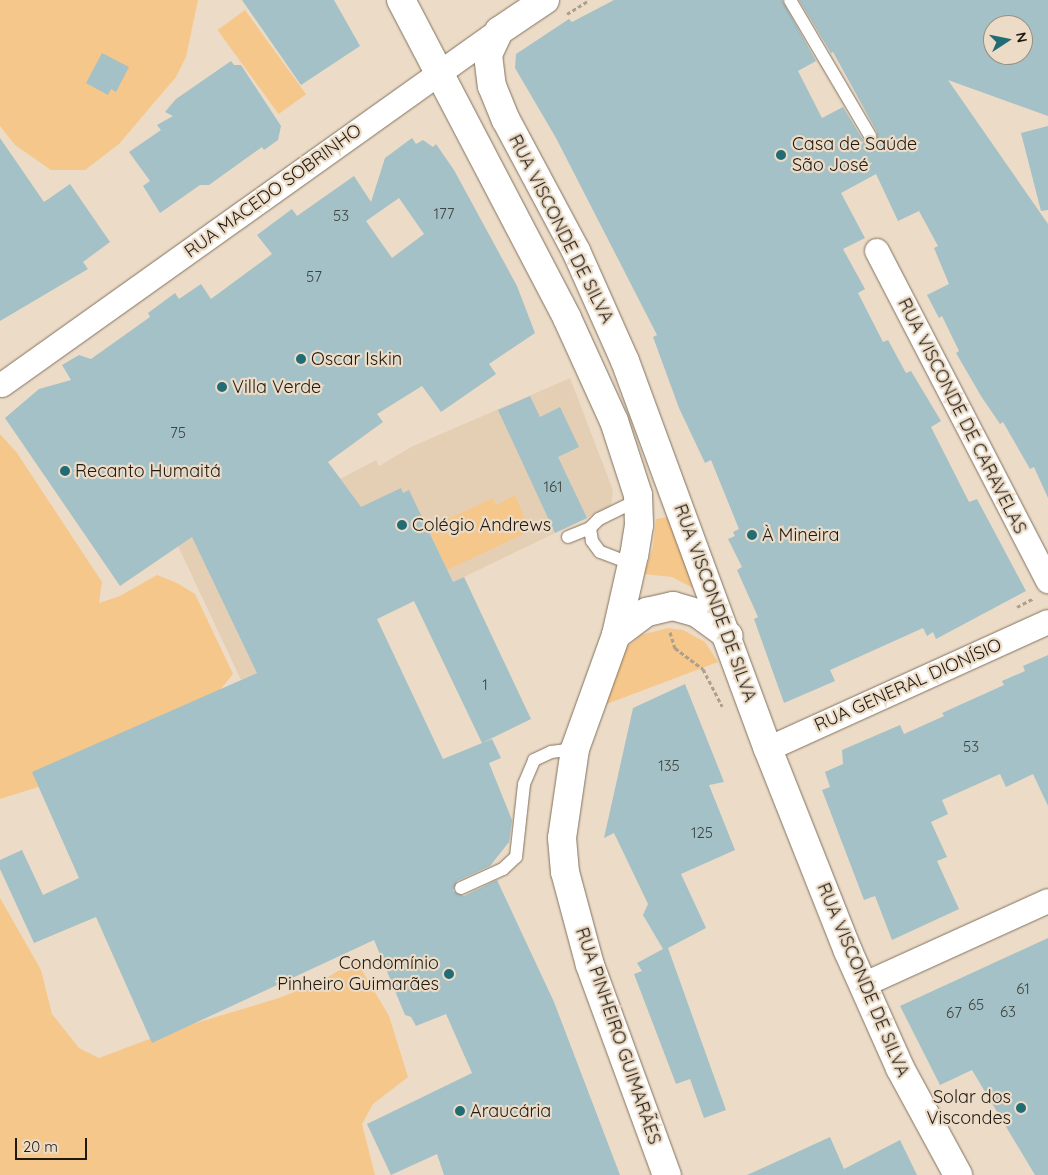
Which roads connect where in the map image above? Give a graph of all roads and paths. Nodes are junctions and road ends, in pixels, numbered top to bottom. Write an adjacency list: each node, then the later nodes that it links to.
1 (401, 0): 6 (main road, RUA VISCONDE DE SILVA)
2 (589, 0): 4 (path)
3 (790, 0): 7 (lane)
4 (555, 8): 5 (main road, RUA MACEDO SOBRINHO)
5 (499, 31): 6 (street, RUA MACEDO SOBRINHO); 18 (main road, RUA VISCONDE DE SILVA)
6 (440, 73): 9 (street, RUA MACEDO SOBRINHO); 10 (main road, RUA VISCONDE DE SILVA)
7 (870, 136)
8 (877, 251): 14 (street, RUA VISCONDE DE CARAVELAS)
9 (2, 385)
10 (638, 513): 11 (lane); 13 (main road, RUA PINHEIRO GUIMARÃES)
11 (590, 528): 12 (lane); 13 (lane)
12 (568, 537)
13 (632, 564): 17 (main road, RUA PINHEIRO GUIMARÃES)
14 (1044, 588): 15 (path)
15 (1013, 609)
16 (1048, 622): 20 (street, RUA GENERAL DIONÍSIO)
17 (616, 635): 18 (main road); 19 (main road, RUA PINHEIRO GUIMARÃES)
18 (729, 636): 20 (main road, RUA VISCONDE DE SILVA)
19 (575, 749): 21 (lane); 24 (main road, RUA PINHEIRO GUIMARÃES)
20 (768, 749): 23 (main road, RUA VISCONDE DE SILVA)
21 (461, 888)
22 (1048, 901): 23 (street)
23 (863, 985): 25 (main road, RUA VISCONDE DE SILVA)
24 (667, 1175)
25 (958, 1175)

